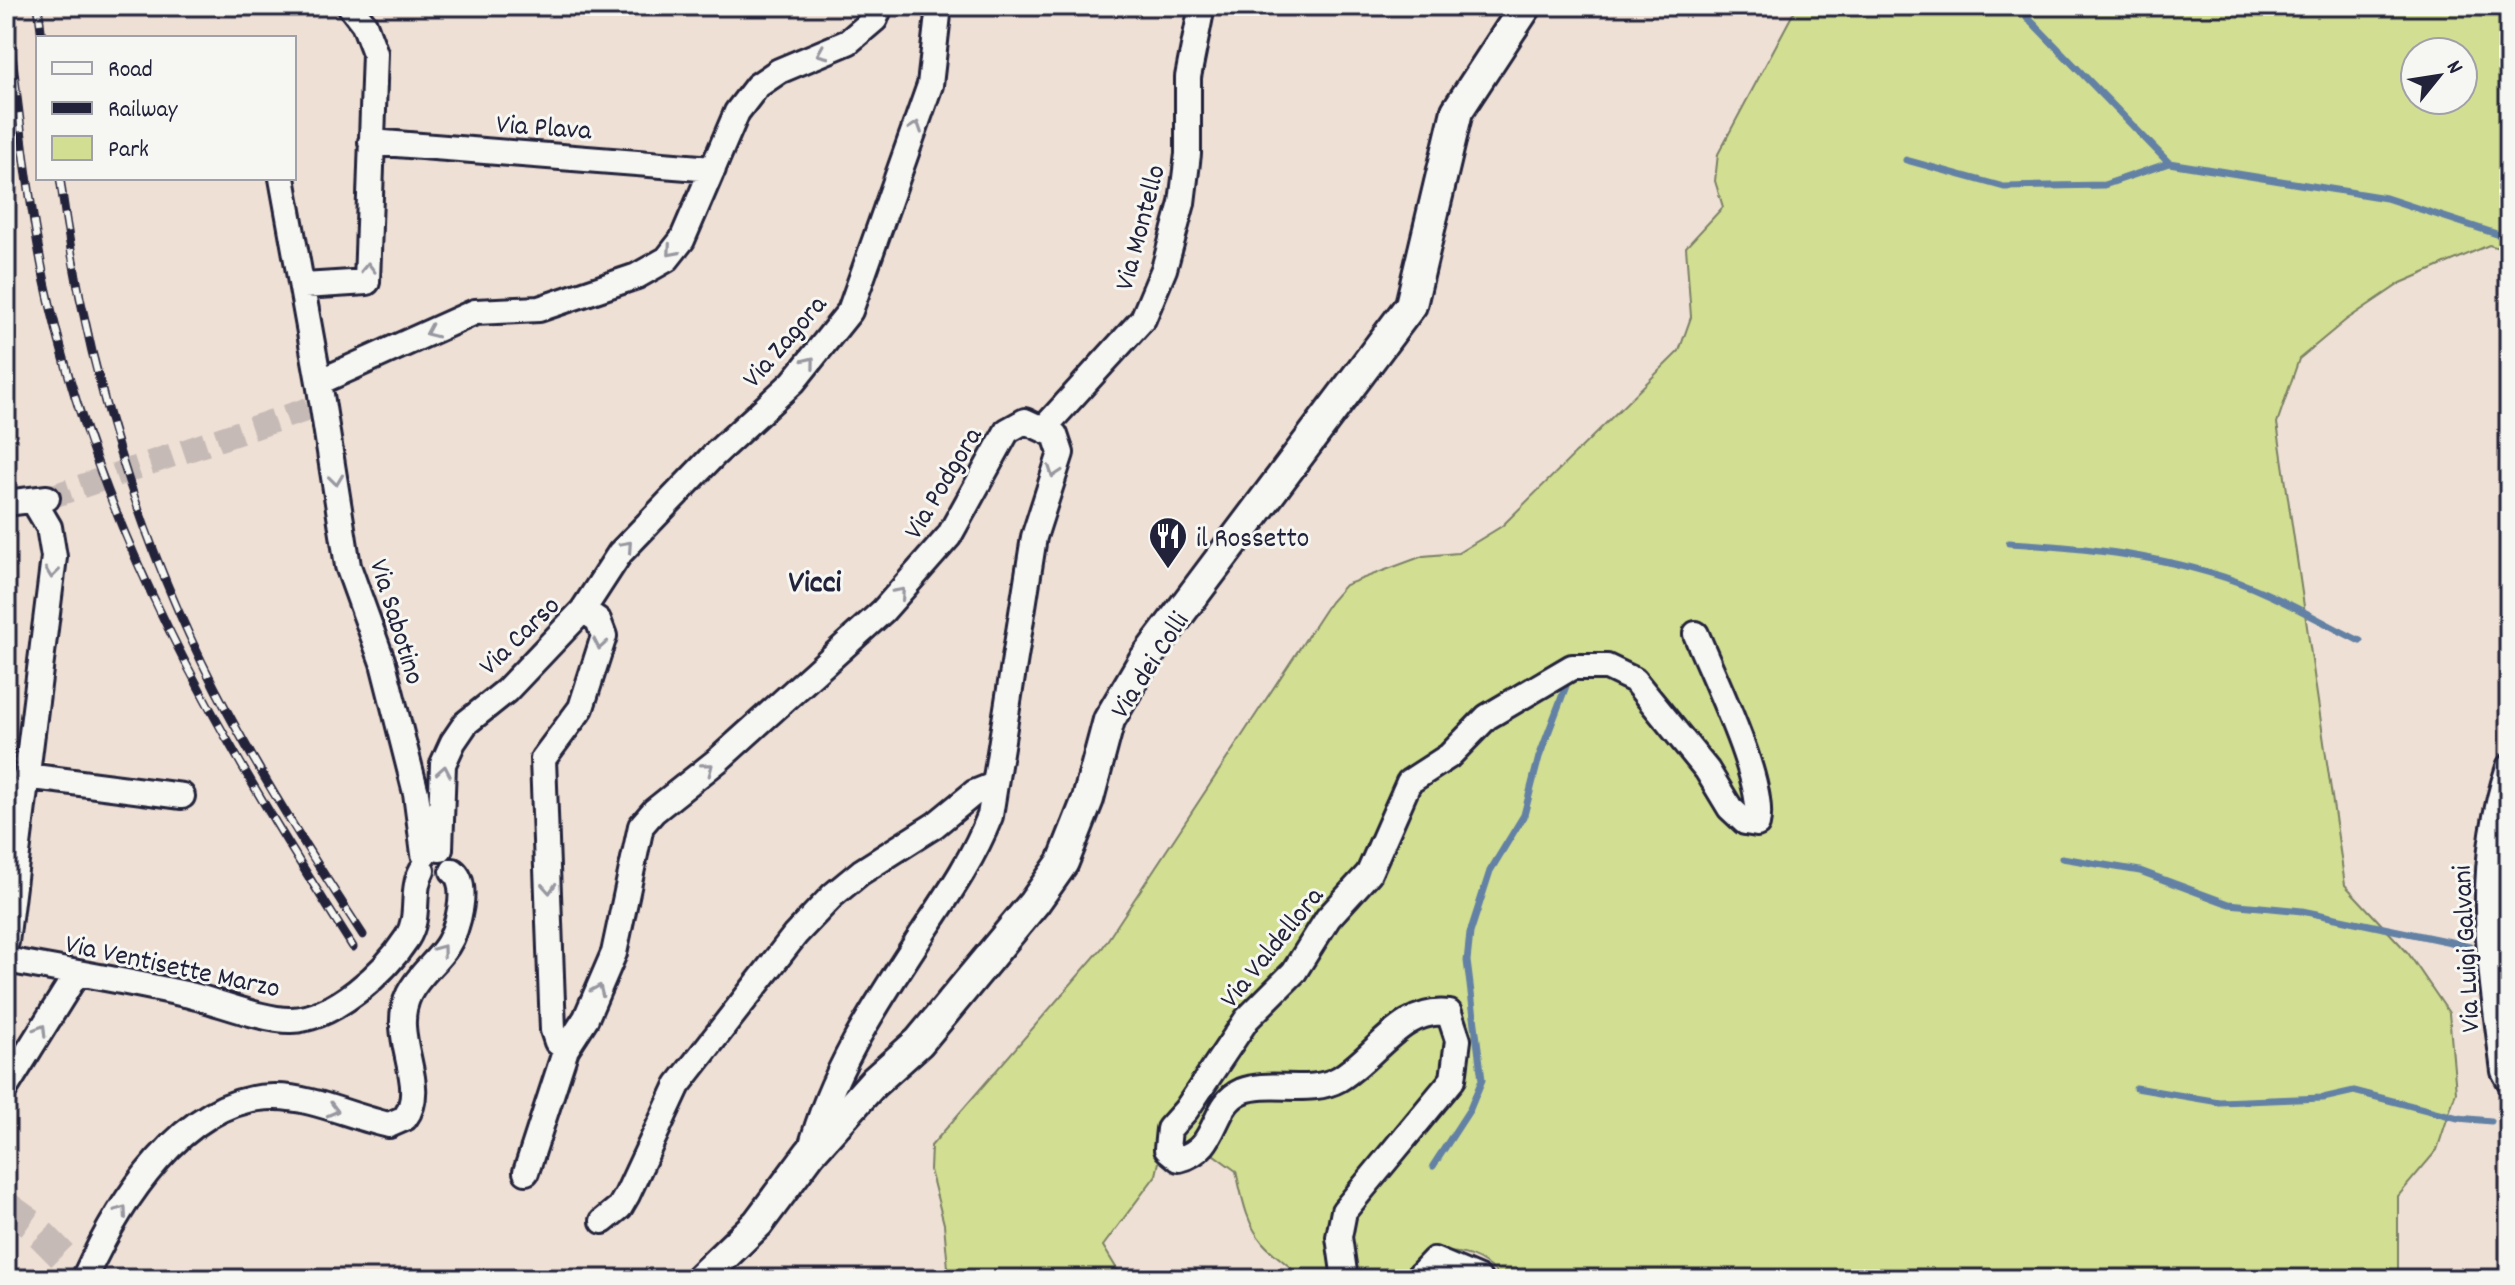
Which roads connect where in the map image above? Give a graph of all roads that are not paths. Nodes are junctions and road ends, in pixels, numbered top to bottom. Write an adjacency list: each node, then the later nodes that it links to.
1 (350, 6): 6 (street)
2 (880, 6): 7 (street, one-way to 7)
3 (939, 6): 13 (street, Via Zagora, one-way to 3)
4 (1202, 6): 11 (street, Via Montello)
5 (1526, 6): 26 (street, Via dei Colli)
6 (371, 142): 7 (street, Via Plava); 9 (street, one-way to 6)
7 (713, 169): 10 (street, one-way to 10)
8 (282, 180): 9 (street, Via Sabotino)
9 (304, 286): 10 (street, Via Sabotino)
10 (321, 393): 19 (street, Via Sabotino, one-way to 19)
11 (1045, 427): 17 (street, one-way to 17); 23 (street, Via Podgora, one-way to 11)
12 (6, 503): 16 (street, one-way to 16)
13 (583, 610): 19 (street, Via Carso, one-way to 13); 23 (street, Via Carso, one-way to 23)
14 (1696, 634): 31 (street, Via Valdellora)
15 (2509, 767): 24 (street, Via Luigi Galvani)
16 (26, 776): 18 (street); 20 (street)
17 (994, 785): 26 (street); 28 (street)
18 (182, 796)
19 (434, 865): 22 (street, Via Ventisette Marzo); 29 (street, one-way to 19)
20 (6, 942)
21 (6, 960): 22 (street, Via Ventisette Marzo)
22 (77, 973): 25 (street, one-way to 22)
23 (562, 1046): 27 (street, Via Carso)
24 (2509, 1080)
25 (6, 1087)
26 (810, 1153): 30 (street, Via dei Colli)
27 (526, 1172)
28 (603, 1221)
29 (84, 1279)
30 (700, 1279)
31 (1345, 1279)
32 (1416, 1279): 33 (street)
33 (1479, 1279)

